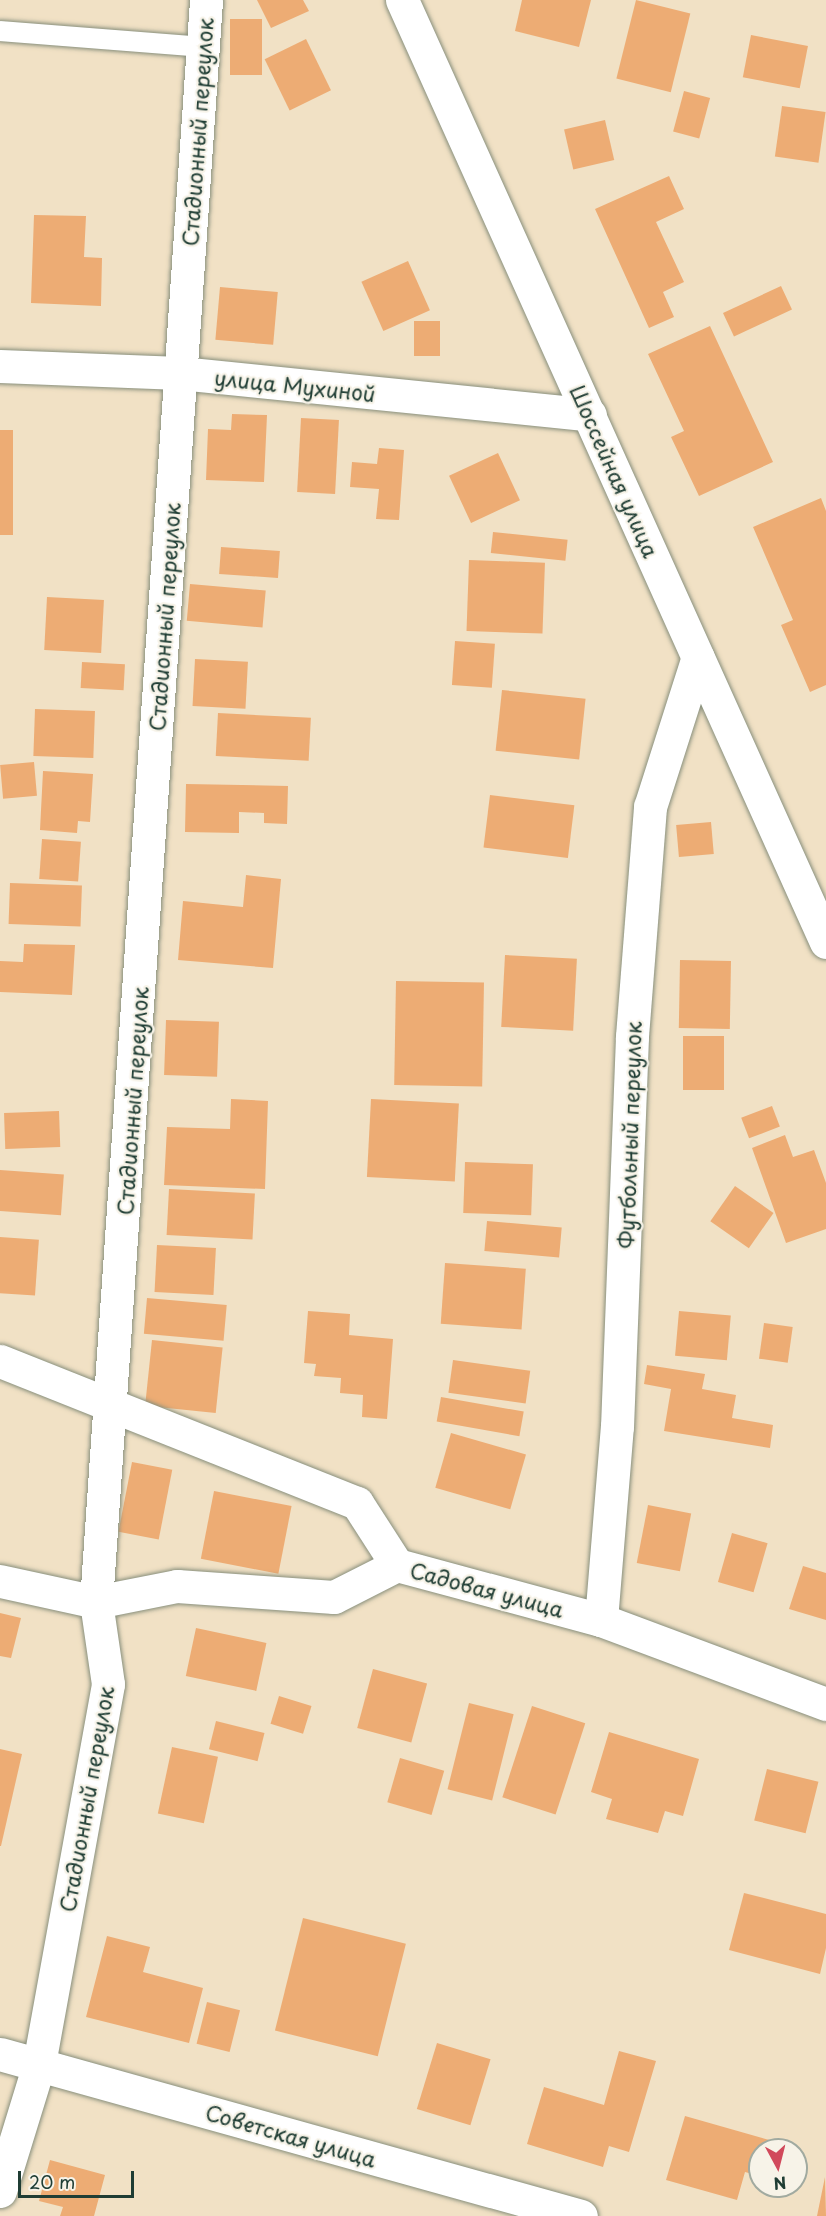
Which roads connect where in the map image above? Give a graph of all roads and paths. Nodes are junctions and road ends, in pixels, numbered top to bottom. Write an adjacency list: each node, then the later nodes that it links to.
1 (206, 0): 4 (street, Стадионный переулок)
2 (402, 0): 7 (street, Шоссейная улица)
3 (0, 31): 4 (lane)
4 (203, 47): 6 (street, Стадионный переулок)
5 (0, 366): 6 (street, улица Мухиной)
6 (180, 373): 7 (street, улица Мухиной); 11 (street, Стадионный переулок)
7 (590, 415): 8 (street, Шоссейная улица)
8 (698, 657): 9 (street, Шоссейная улица); 15 (street, Футбольный переулок)
9 (826, 942)
10 (0, 1361): 11 (street)
11 (112, 1402): 12 (street); 14 (street, Стадионный переулок)
12 (397, 1565): 14 (street, Садовая улица); 15 (street, Садовая улица)
13 (0, 1581): 14 (street, Садовая улица)
14 (96, 1602): 18 (street, Стадионный переулок)
15 (601, 1620): 16 (street, Садовая улица)
16 (826, 1704)
17 (0, 2054): 18 (street, Советская улица)
18 (39, 2064): 19 (street, Стадионный переулок); 20 (street, Советская улица)
19 (0, 2191)
20 (581, 2216)

